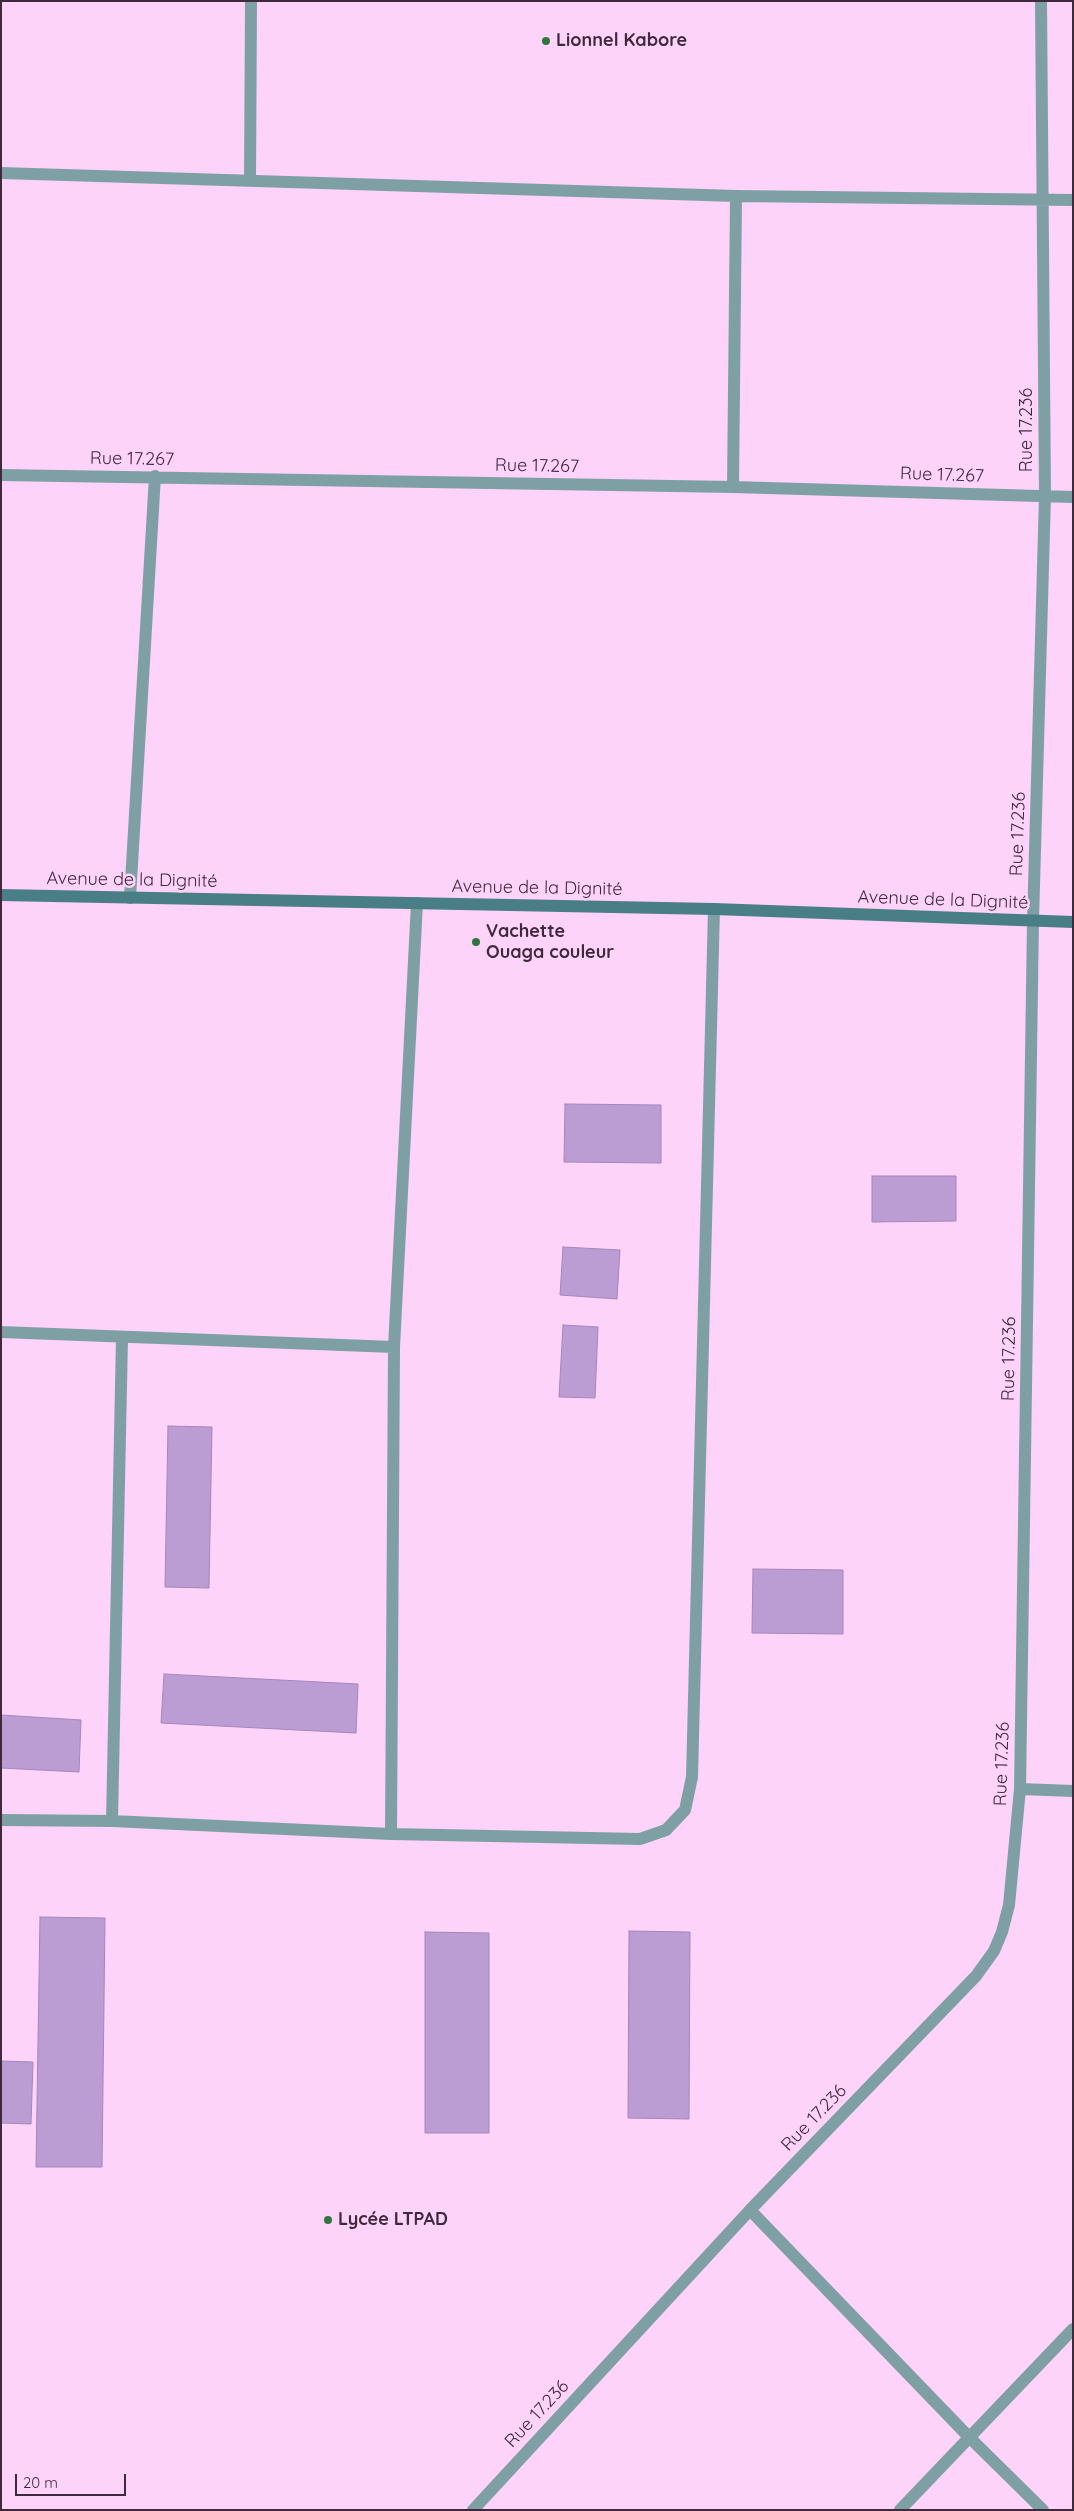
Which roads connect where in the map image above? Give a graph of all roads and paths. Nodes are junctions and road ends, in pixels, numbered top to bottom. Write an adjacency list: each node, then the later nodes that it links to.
1 (251, 1): 4 (street)
2 (1041, 1): 6 (street, Rue 17.236)
3 (1, 173): 4 (street)
4 (250, 181): 5 (street)
5 (736, 196): 6 (street); 10 (street)
6 (1043, 200): 7 (street); 11 (street, Rue 17.236)
7 (1073, 200)
8 (1, 475): 9 (street, Rue 17.267)
9 (155, 476): 10 (street, Rue 17.267); 14 (street)
10 (733, 487): 11 (street, Rue 17.267)
11 (1044, 496): 12 (street, Rue 17.267); 17 (street, Rue 17.236)
12 (1073, 497)
13 (1, 896): 14 (street, Avenue de la Dignité)
14 (130, 898): 15 (street, Avenue de la Dignité)
15 (417, 903): 16 (street, Avenue de la Dignité); 21 (street)
16 (714, 909): 17 (street, Avenue de la Dignité); 26 (street)
17 (1033, 921): 18 (street, Avenue de la Dignité); 22 (street, Rue 17.236)
18 (1073, 922)
19 (1, 1332): 20 (street)
20 (122, 1338): 21 (street); 25 (street)
21 (394, 1347): 26 (street)
22 (1020, 1789): 23 (street); 27 (street, Rue 17.236)
23 (1073, 1791)
24 (1, 1820): 25 (street)
25 (112, 1821): 26 (street)
26 (392, 1834)
27 (750, 2210): 29 (street); 30 (street, Rue 17.236)
28 (1073, 2329): 29 (street)
29 (968, 2436): 31 (street); 32 (street)
30 (473, 2510)
31 (900, 2510)
32 (1043, 2510)

